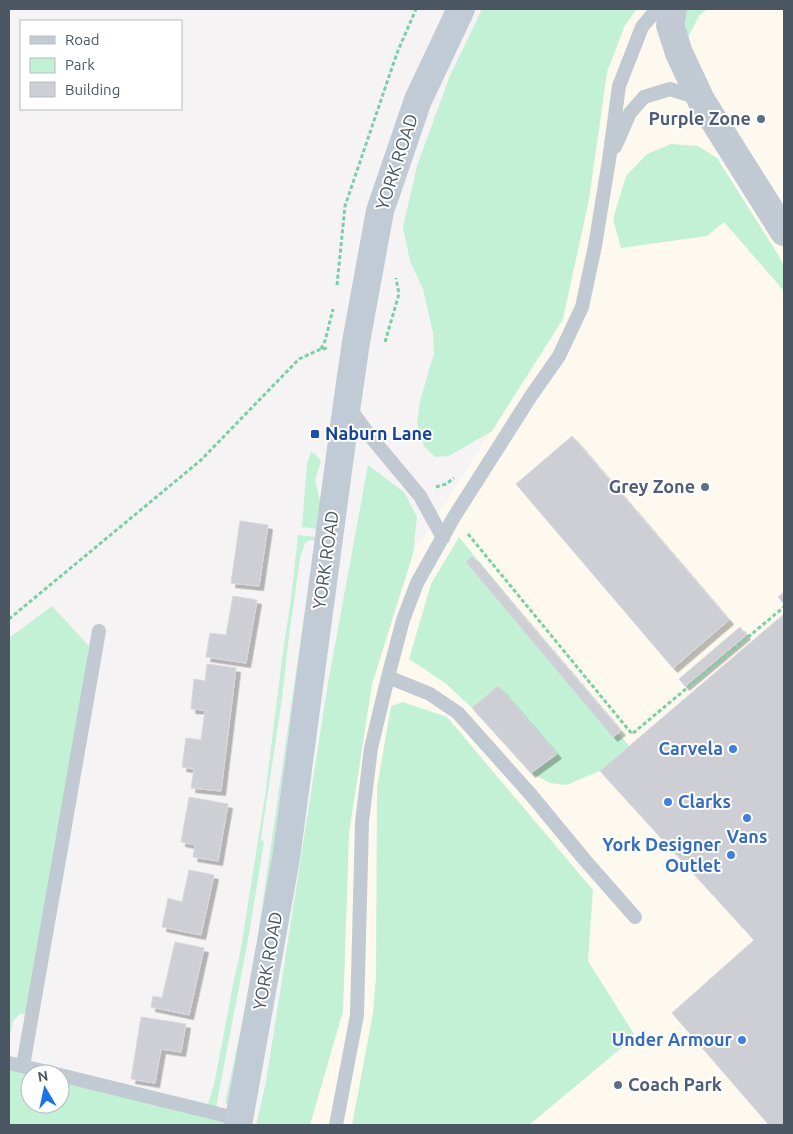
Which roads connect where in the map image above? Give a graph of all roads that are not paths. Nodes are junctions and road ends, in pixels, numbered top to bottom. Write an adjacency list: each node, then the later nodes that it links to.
1 (461, 9): 7 (main road, YORK ROAD)
2 (658, 9): 5 (lane)
3 (673, 9): 4 (street)
4 (701, 100): 5 (lane); 6 (street)
5 (609, 160): 8 (lane)
6 (784, 232)
7 (347, 404): 8 (lane); 14 (main road, YORK ROAD)
8 (442, 538): 10 (lane)
9 (99, 631): 12 (lane)
10 (388, 677): 11 (lane); 15 (lane)
11 (635, 917)
12 (23, 1064)
13 (70, 1078): 14 (lane)
14 (239, 1122)
15 (336, 1125)

